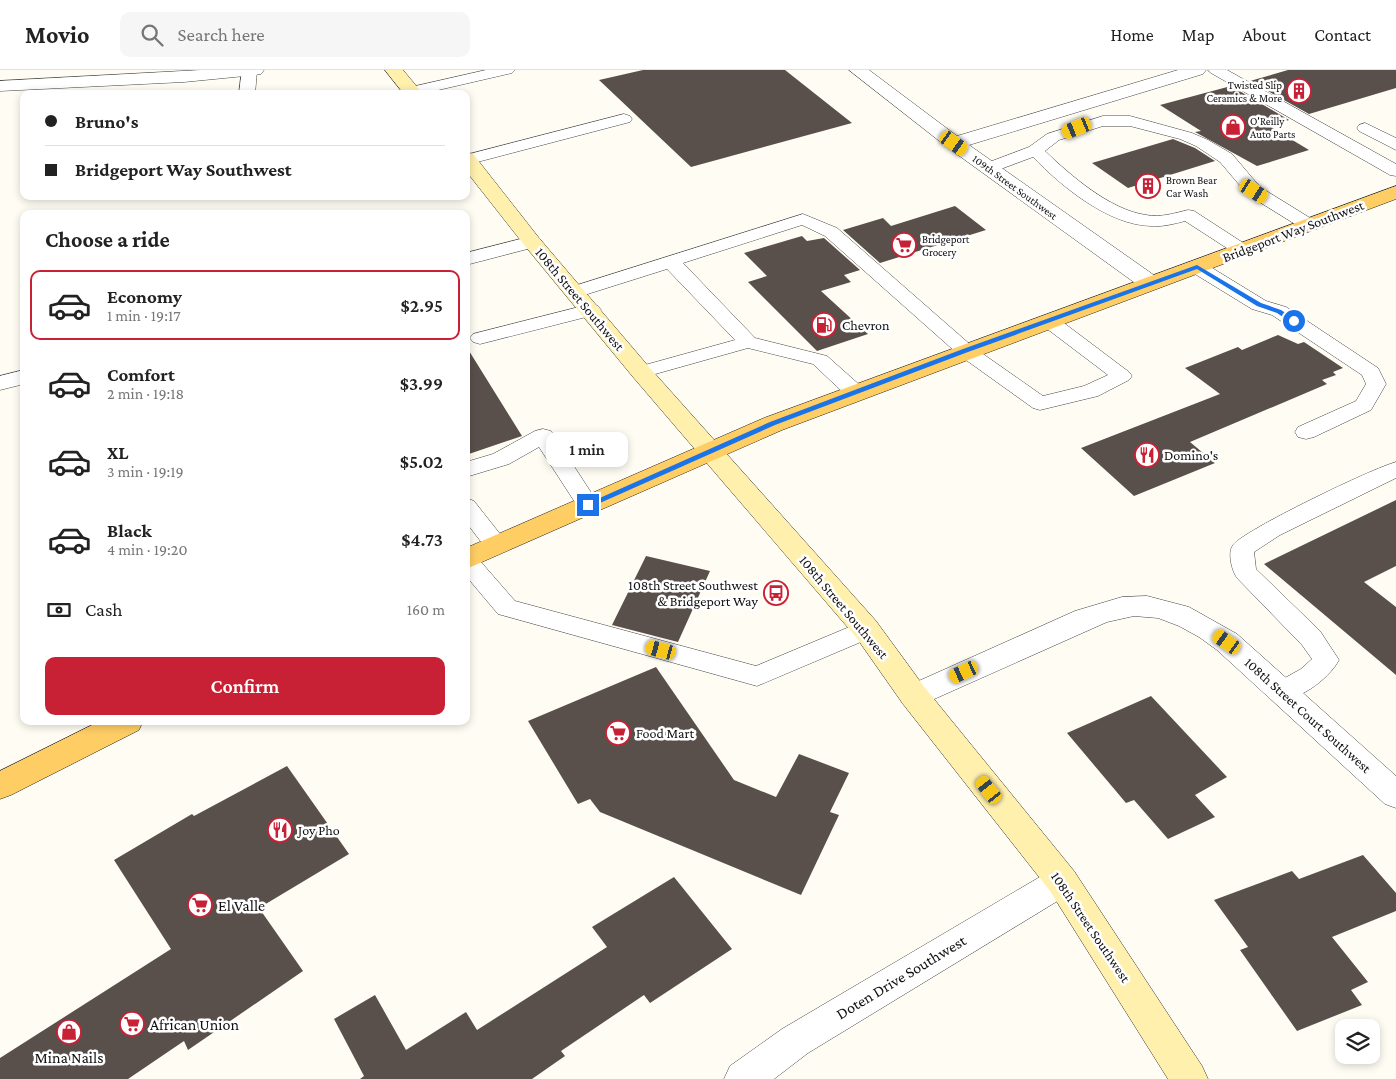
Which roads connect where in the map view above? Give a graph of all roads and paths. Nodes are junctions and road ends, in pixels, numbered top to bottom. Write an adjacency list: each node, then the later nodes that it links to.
1 (252, 70): 7 (street); 8 (lane)
2 (394, 70): 9 (street)
3 (507, 70): 10 (lane)
4 (858, 70): 13 (street, 109th Street Southwest)
5 (1197, 70): 13 (street)
6 (1216, 70): 19 (lane)
7 (0, 86)
8 (248, 90)
9 (411, 90)
10 (425, 90)
11 (624, 119): 16 (lane)
12 (1365, 128): 14 (lane)
13 (954, 143): 18 (street, 109th Street Southwest)
14 (1396, 145)
15 (1035, 150): 18 (lane); 21 (lane); 23 (lane)
16 (470, 158)
17 (470, 163): 22 (street, 108th Street Southwest)
18 (990, 168): 27 (street, 109th Street Southwest)
19 (1396, 171)
20 (1396, 192): 21 (main road, Bridgeport Way Southwest)
21 (1309, 225): 23 (main road, Bridgeport Way Southwest)
22 (532, 242): 24 (street); 28 (street, 108th Street Southwest)
23 (1242, 250): 26 (main road, Bridgeport Way Southwest)
24 (470, 258)
25 (670, 262): 28 (lane); 32 (lane); 33 (lane)
26 (1197, 267): 27 (main road, Bridgeport Way Southwest); 38 (lane)
27 (1150, 283): 30 (main road, Bridgeport Way Southwest)
28 (575, 292): 29 (street, 108th Street Southwest)
29 (590, 310): 31 (lane); 34 (street, 108th Street Southwest)
30 (1049, 321): 33 (main road, Bridgeport Way Southwest); 33 (lane)
31 (480, 338)
32 (748, 342): 34 (lane); 37 (lane)
33 (966, 351): 37 (main road, Bridgeport Way Southwest)
34 (641, 372): 39 (street, 108th Street Southwest)
35 (20, 378): 36 (street)
36 (0, 383)
37 (856, 392): 39 (main road, Bridgeport Way Southwest)
38 (1306, 432)
39 (710, 452): 42 (main road, Bridgeport Way Southwest); 47 (street, 108th Street Southwest)
40 (470, 469): 42 (lane)
41 (1396, 469): 48 (lane)
42 (588, 505): 44 (main road, Bridgeport Way Southwest)
43 (470, 511): 44 (lane)
44 (496, 545): 45 (main road, Bridgeport Way Southwest)
45 (470, 558)
46 (470, 565): 47 (lane)
47 (866, 629): 49 (street, 108th Street Southwest)
48 (1283, 691): 49 (street, 108th Street Court Southwest); 52 (street, 108th Street Court Southwest)
49 (914, 696): 53 (street, 108th Street Southwest)
50 (120, 725): 51 (main road)
51 (0, 786)
52 (1396, 795)
53 (1062, 881): 54 (street, Doten Drive Southwest); 55 (street, 108th Street Southwest)
54 (743, 1079)
55 (1189, 1079)

